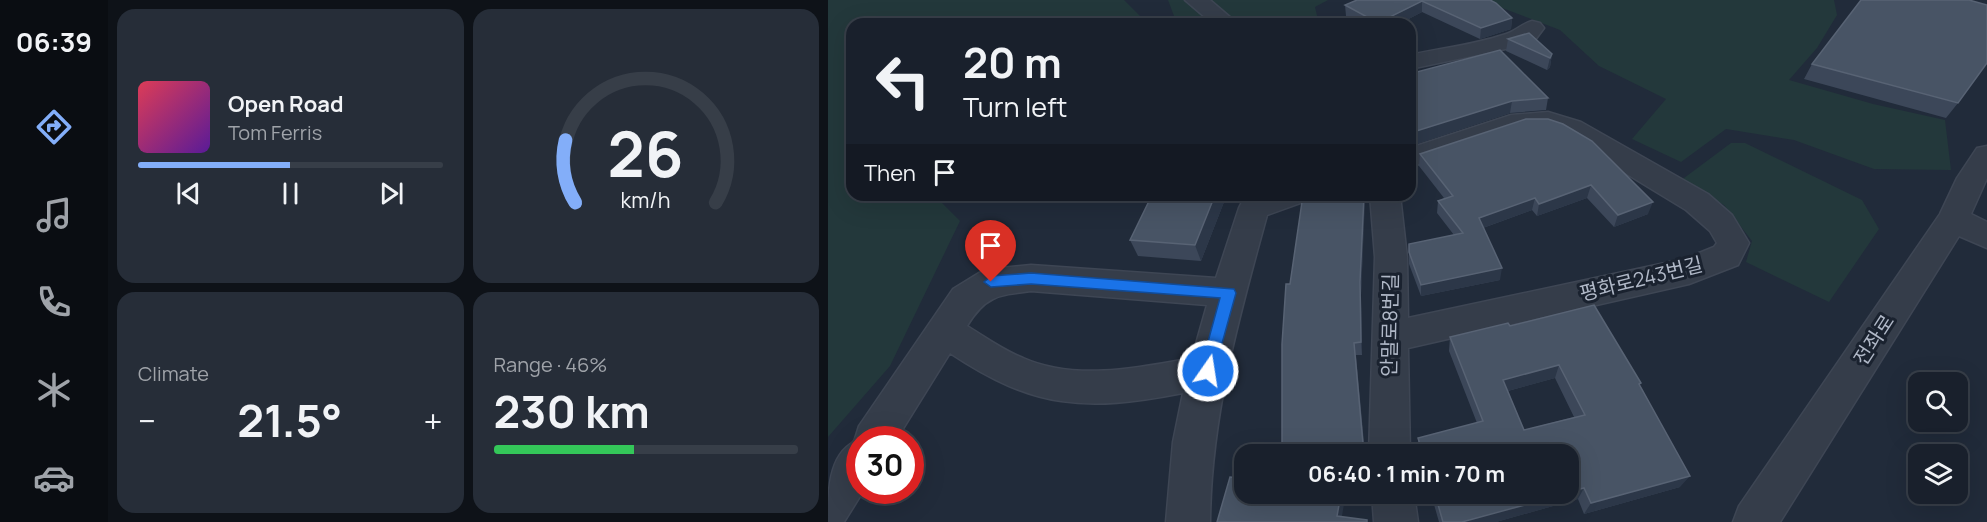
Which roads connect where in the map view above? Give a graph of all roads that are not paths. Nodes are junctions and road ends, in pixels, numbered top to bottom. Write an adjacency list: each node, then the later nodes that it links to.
1 (1196, 0): 2 (street)
2 (1219, 18)
3 (1532, 28): 4 (street)
4 (1416, 61)
5 (1987, 155): 9 (street, 전좌로)
6 (1416, 156): 13 (street, 평화로243번길)
7 (1386, 201): 13 (street, 안말로8번길)
8 (1256, 202): 11 (street)
9 (1953, 219): 10 (street); 22 (street, 전좌로)
10 (1987, 236)
11 (1229, 293): 12 (street); 14 (street)
12 (945, 331): 14 (street); 15 (street)
13 (1390, 337): 16 (street, 안말로8번길)
14 (1208, 371): 20 (street)
15 (882, 426)
16 (1389, 444)
17 (846, 481): 19 (street)
18 (1394, 504): 21 (street)
19 (828, 508)
20 (1188, 522)
21 (1396, 522)
22 (1755, 522)

